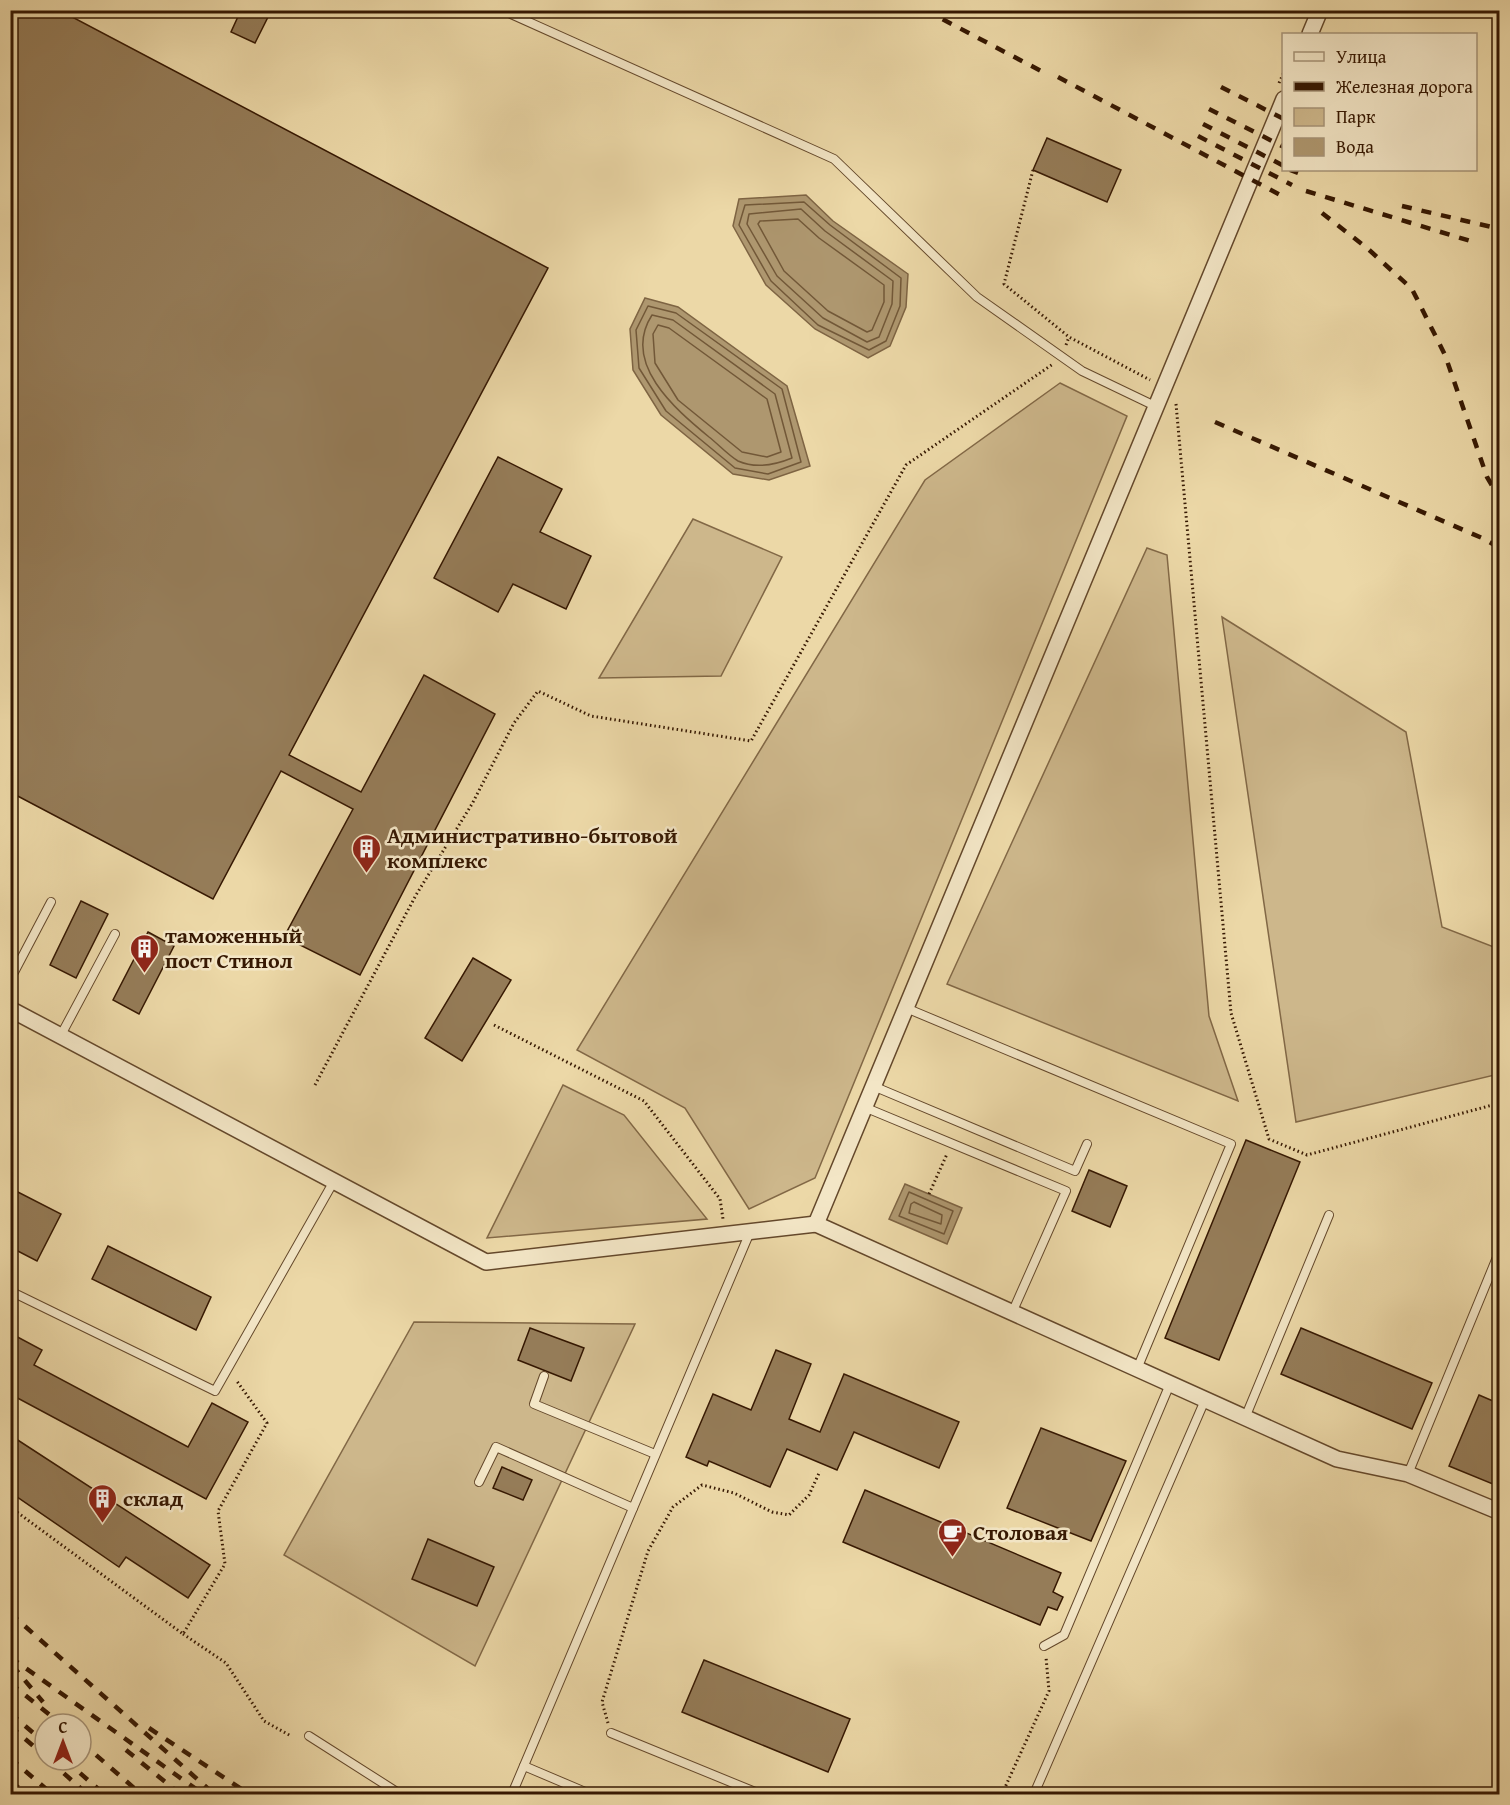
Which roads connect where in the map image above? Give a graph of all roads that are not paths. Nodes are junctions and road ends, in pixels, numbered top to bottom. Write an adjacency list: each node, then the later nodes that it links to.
1 (502, 10): 5 (lane)
2 (1320, 10): 3 (street)
3 (1310, 33)
4 (1279, 95): 5 (street)
5 (1155, 406): 9 (street)
6 (51, 902): 8 (lane)
7 (115, 934): 11 (lane)
8 (10, 980)
9 (906, 1008): 12 (street); 22 (lane)
10 (10, 1009): 11 (street)
11 (61, 1035): 15 (street)
12 (873, 1086): 13 (street); 14 (lane)
13 (864, 1107): 17 (street); 21 (lane)
14 (1087, 1144)
15 (334, 1181): 18 (street); 20 (lane)
16 (1329, 1215): 26 (lane)
17 (816, 1224): 18 (street); 21 (street)
18 (750, 1232): 27 (lane)
19 (1500, 1250): 28 (lane)
20 (10, 1291)
21 (1012, 1313): 22 (street)
22 (1137, 1369): 24 (street)
23 (544, 1376): 27 (lane)
24 (1170, 1384): 25 (street); 32 (lane)
25 (1205, 1400): 26 (street); 40 (lane)
26 (1245, 1418): 28 (street)
27 (655, 1454): 30 (lane)
28 (1408, 1474): 31 (street)
29 (479, 1482): 30 (lane)
30 (633, 1508): 35 (lane)
31 (1500, 1512)
32 (1044, 1646)
33 (611, 1733): 39 (lane)
34 (309, 1736): 36 (lane)
35 (524, 1766): 37 (lane); 38 (lane)
36 (400, 1794)
37 (512, 1794)
38 (590, 1794)
39 (760, 1794)
40 (1034, 1794)

